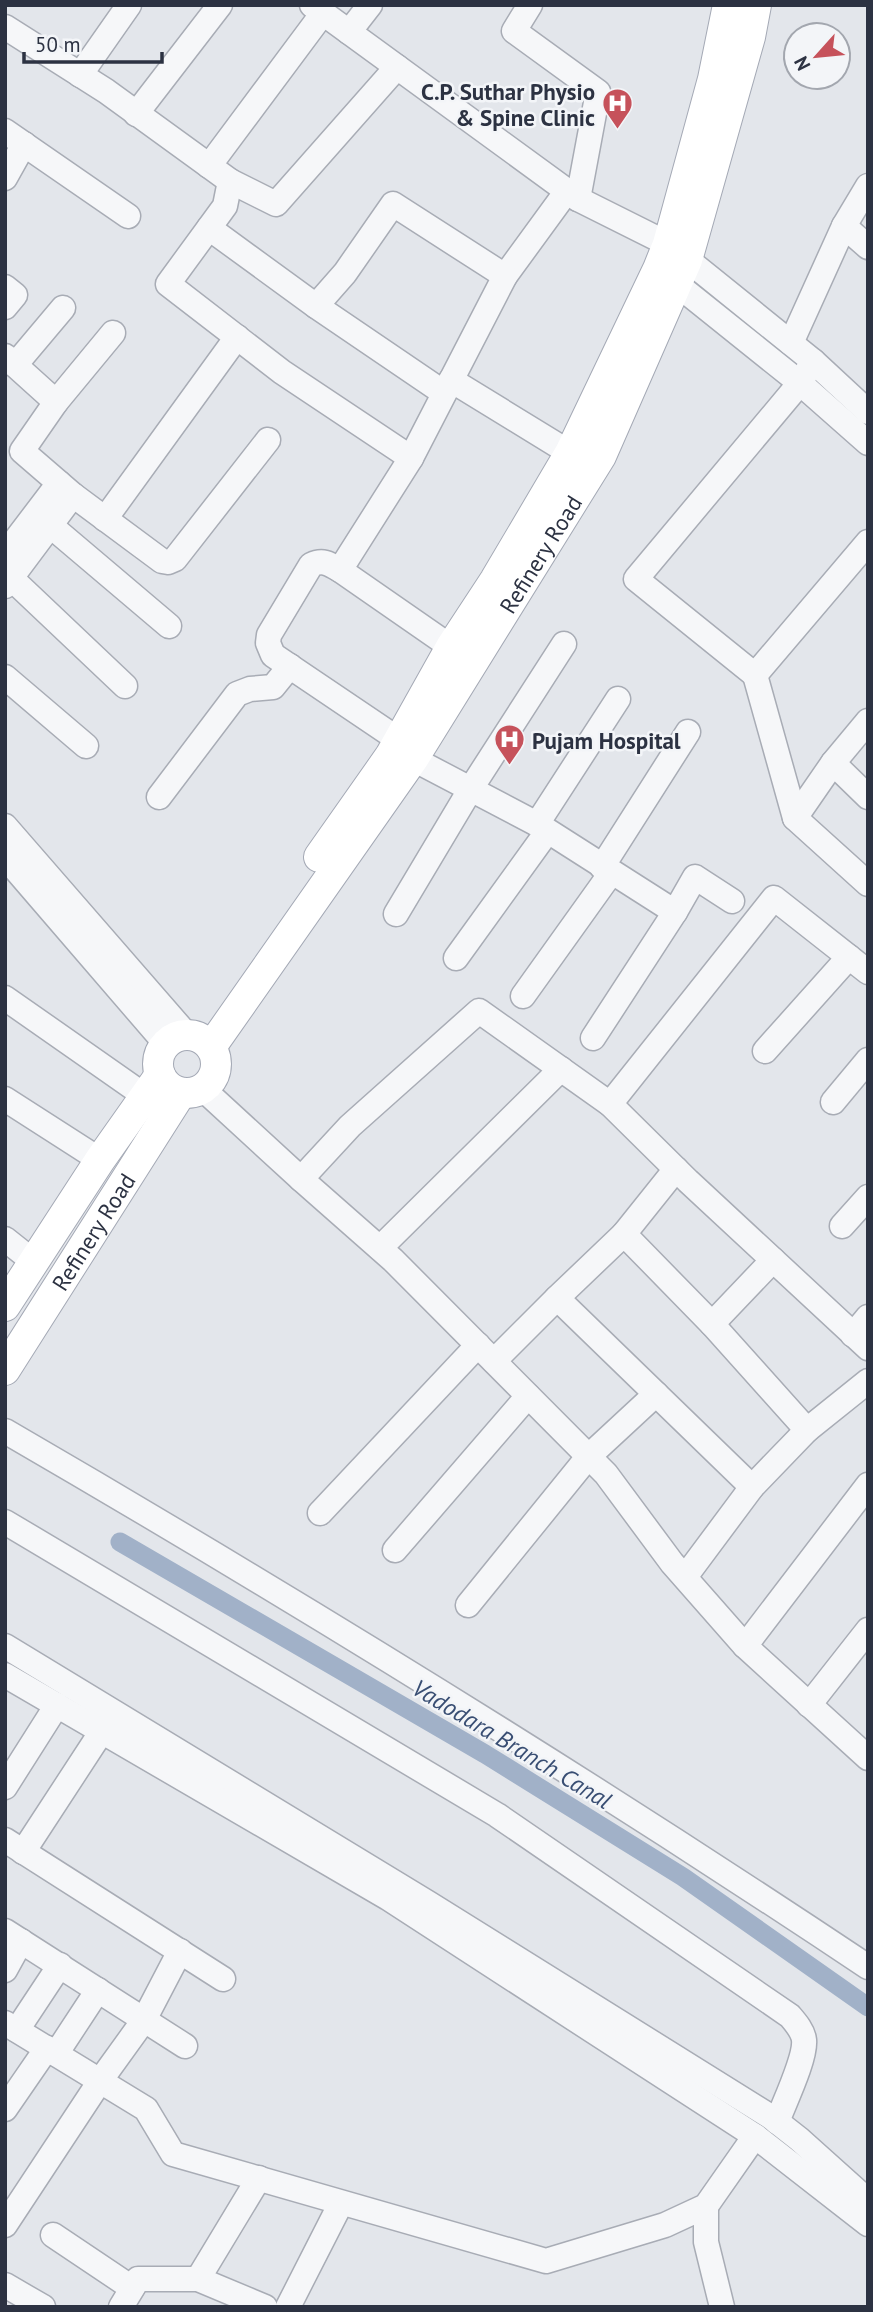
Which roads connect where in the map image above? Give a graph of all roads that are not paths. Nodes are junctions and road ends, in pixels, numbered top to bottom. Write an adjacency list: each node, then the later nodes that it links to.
1 (129, 5): 11 (street)
2 (220, 5): 12 (street)
3 (370, 5): 9 (street)
4 (530, 5): 18 (street)
5 (317, 9): 9 (street); 14 (street)
6 (721, 10): 7 (street); 23 (main road, Refinery Road)
7 (754, 19): 23 (main road, Refinery Road)
8 (5, 27): 11 (street)
9 (349, 32): 10 (street)
10 (397, 67): 16 (street); 18 (street)
11 (80, 75): 12 (street)
12 (136, 114): 14 (street)
13 (15, 137): 15 (street); 19 (street)
14 (209, 166): 16 (street)
15 (5, 178)
16 (230, 181): 21 (street)
17 (868, 186): 20 (street)
18 (572, 195): 23 (street); 24 (street)
19 (128, 216)
20 (844, 226): 22 (street); 31 (street)
21 (209, 228): 26 (street); 30 (street)
22 (868, 247)
23 (673, 265): 31 (street); 34 (street); 41 (main road, Refinery Road); 61 (main road, Refinery Road)
24 (505, 276): 26 (street); 35 (street)
25 (5, 287): 27 (street)
26 (316, 306): 35 (street)
27 (5, 307)
28 (63, 308): 32 (street)
29 (113, 334): 36 (street)
30 (237, 337): 42 (street); 44 (street)
31 (791, 344): 33 (street)
32 (10, 360): 36 (street)
33 (813, 361): 34 (street); 37 (street)
34 (800, 383): 39 (street); 54 (street)
35 (447, 386): 41 (street); 42 (street)
36 (56, 402): 40 (street)
37 (868, 412)
38 (268, 440): 44 (street)
39 (868, 443)
40 (14, 445): 43 (street)
41 (570, 453): 52 (main road, Refinery Road)
42 (411, 458): 48 (street)
43 (66, 489): 44 (street); 45 (street); 46 (street)
44 (105, 519)
45 (51, 526): 49 (street); 50 (street)
46 (9, 542)
47 (868, 542): 54 (street)
48 (340, 570): 52 (street); 53 (street)
49 (8, 582): 56 (street)
50 (169, 626)
51 (564, 644): 63 (street)
52 (451, 647): 61 (main road, Refinery Road)
53 (290, 666): 61 (street); 65 (street)
54 (755, 675): 66 (street)
55 (5, 677): 60 (street)
56 (125, 686)
57 (618, 699): 68 (street)
58 (868, 721): 62 (street)
59 (688, 732): 70 (street)
60 (86, 746)
61 (402, 750): 63 (street); 80 (main road, Refinery Road)
62 (833, 763): 64 (street); 66 (street)
63 (470, 790): 68 (street); 74 (street)
64 (868, 796)
65 (159, 797)
66 (795, 818): 71 (street)
67 (5, 826): 80 (street)
68 (542, 828): 70 (street); 75 (street)
69 (5, 857): 80 (street)
70 (606, 870): 73 (street); 77 (street)
71 (868, 884)
72 (732, 901): 73 (street)
73 (675, 912): 79 (street)
74 (396, 914)
75 (456, 958)
76 (858, 965): 81 (street); 87 (street)
77 (523, 996)
78 (5, 998): 84 (street)
79 (593, 1038)
80 (190, 1040): 84 (main road); 84 (main road)
81 (765, 1051)
82 (868, 1060): 86 (street)
83 (561, 1069): 87 (street); 90 (street); 95 (street)
84 (172, 1088): 88 (main road, Refinery Road); 90 (street); 103 (main road, Refinery Road)
85 (5, 1099): 88 (street)
86 (833, 1101)
87 (610, 1104): 89 (street)
88 (100, 1160): 97 (main road, Refinery Road)
89 (676, 1169): 93 (street); 96 (street)
90 (301, 1179): 95 (street)
91 (868, 1197): 92 (street)
92 (842, 1226)
93 (624, 1234): 98 (street); 100 (street)
94 (5, 1239): 97 (street)
95 (380, 1248): 102 (street)
96 (773, 1260): 100 (street); 101 (street)
97 (34, 1262): 99 (main road, Refinery Road)
98 (557, 1298): 102 (street); 105 (street)
99 (5, 1306)
100 (712, 1324): 107 (street)
101 (863, 1333)
102 (486, 1353): 106 (street); 112 (street)
103 (9, 1355)
104 (868, 1381): 107 (street)
105 (656, 1394): 109 (street); 111 (street)
106 (528, 1396): 109 (street); 114 (street)
107 (807, 1430): 111 (street)
108 (5, 1431): 130 (street)
109 (588, 1457): 115 (street); 116 (street)
110 (868, 1485): 119 (street)
111 (752, 1487): 115 (street)
112 (320, 1514)
113 (5, 1522): 140 (street)
114 (395, 1550)
115 (685, 1577): 119 (street)
116 (468, 1605)
117 (868, 1630): 122 (street)
118 (5, 1646): 140 (street)
119 (745, 1646): 122 (street)
120 (5, 1675): 121 (street)
121 (57, 1705): 123 (street); 125 (street)
122 (809, 1705): 124 (street)
123 (102, 1731): 126 (street); 141 (street)
124 (868, 1758)
125 (5, 1787)
126 (14, 1846): 128 (street)
127 (13, 1936): 129 (street); 131 (street)
128 (180, 1951): 132 (street); 134 (street)
129 (60, 1965): 133 (street); 135 (street)
130 (868, 1967)
131 (5, 1970)
132 (223, 1979)
133 (98, 1990): 134 (street); 137 (street)
134 (144, 2020): 136 (street); 138 (street)
135 (11, 2026): 137 (street)
136 (185, 2046)
137 (51, 2051): 138 (street); 139 (street)
138 (100, 2081): 142 (street); 147 (street)
139 (5, 2109)
140 (777, 2122): 143 (street)
141 (755, 2136): 145 (street); 146 (street)
142 (259, 2178): 144 (street); 149 (street)
143 (868, 2201)
144 (341, 2203): 145 (street); 154 (street)
145 (706, 2206): 155 (street)
146 (868, 2224)
147 (5, 2225)
148 (53, 2235): 151 (street)
149 (198, 2279): 151 (street); 153 (street)
150 (5, 2285): 152 (street)
151 (127, 2297)
152 (43, 2307)
153 (265, 2307)
154 (288, 2307)
155 (722, 2307)

